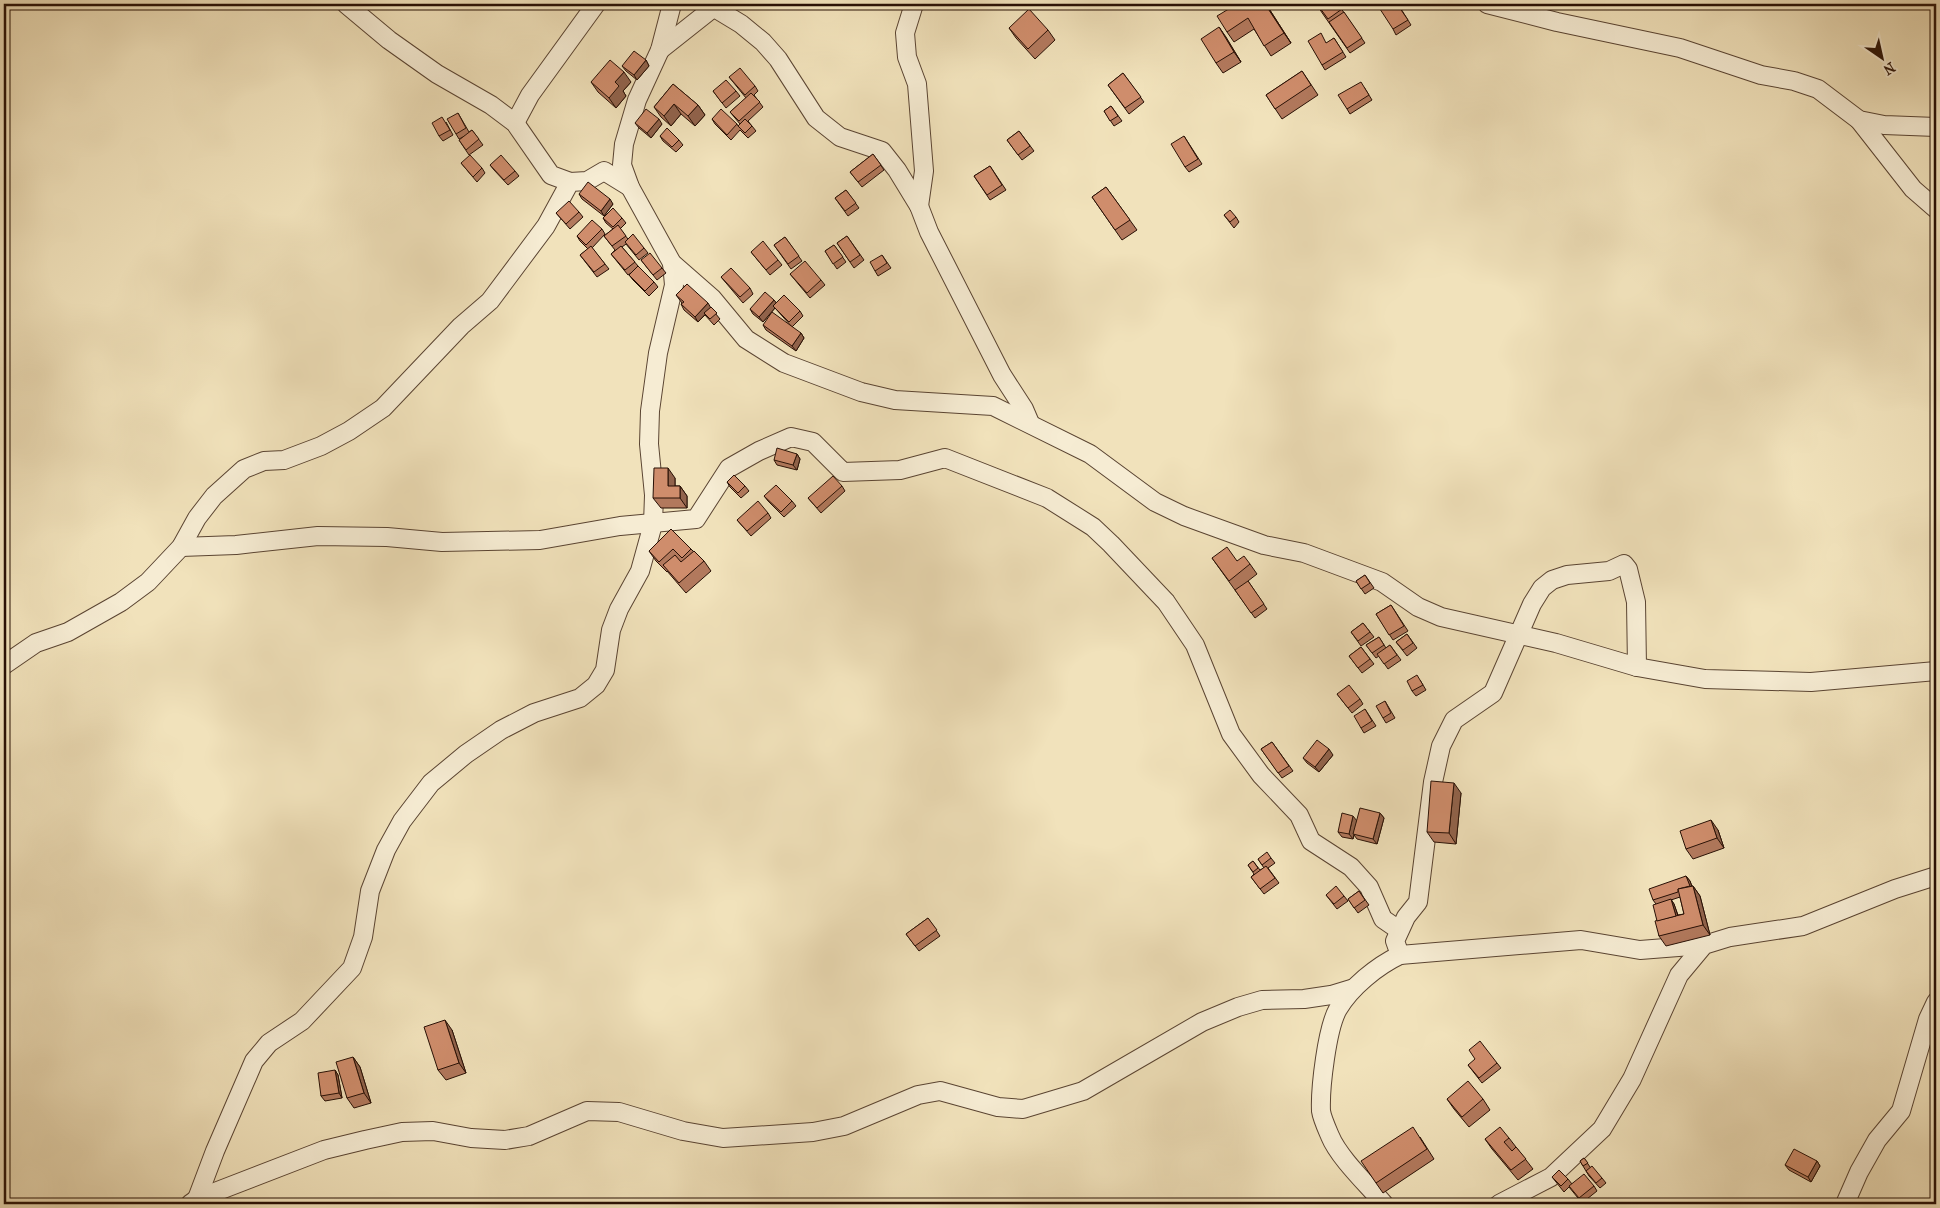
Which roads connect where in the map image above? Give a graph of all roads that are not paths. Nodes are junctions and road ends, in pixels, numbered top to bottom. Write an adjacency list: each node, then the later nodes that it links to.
1 (346, 4): 9 (street)
2 (596, 4): 9 (street)
3 (672, 4): 7 (street)
4 (710, 4): 7 (street); 13 (street)
5 (914, 4): 13 (street)
6 (1487, 4): 8 (street)
7 (660, 50): 12 (street)
8 (1859, 120): 10 (street); 14 (street)
9 (515, 123): 11 (street)
10 (1936, 127)
11 (570, 182): 12 (street); 18 (street)
12 (630, 187): 15 (street)
13 (919, 206): 16 (street)
14 (1936, 209)
15 (672, 263): 16 (street); 17 (street)
16 (1030, 423): 19 (street)
17 (653, 524): 18 (street); 24 (street); 29 (street)
18 (181, 546): 20 (street)
19 (1520, 634): 21 (street); 21 (street); 24 (street)
20 (4, 665)
21 (1637, 667): 22 (street)
22 (1936, 672)
23 (1936, 876): 25 (street)
24 (1399, 930): 26 (street)
25 (1704, 945): 26 (street); 31 (street)
26 (1400, 955): 27 (street)
27 (1354, 988): 29 (street); 30 (street)
28 (1936, 1002): 32 (street)
29 (194, 1202)
30 (1384, 1204)
31 (1499, 1204)
32 (1845, 1204)

